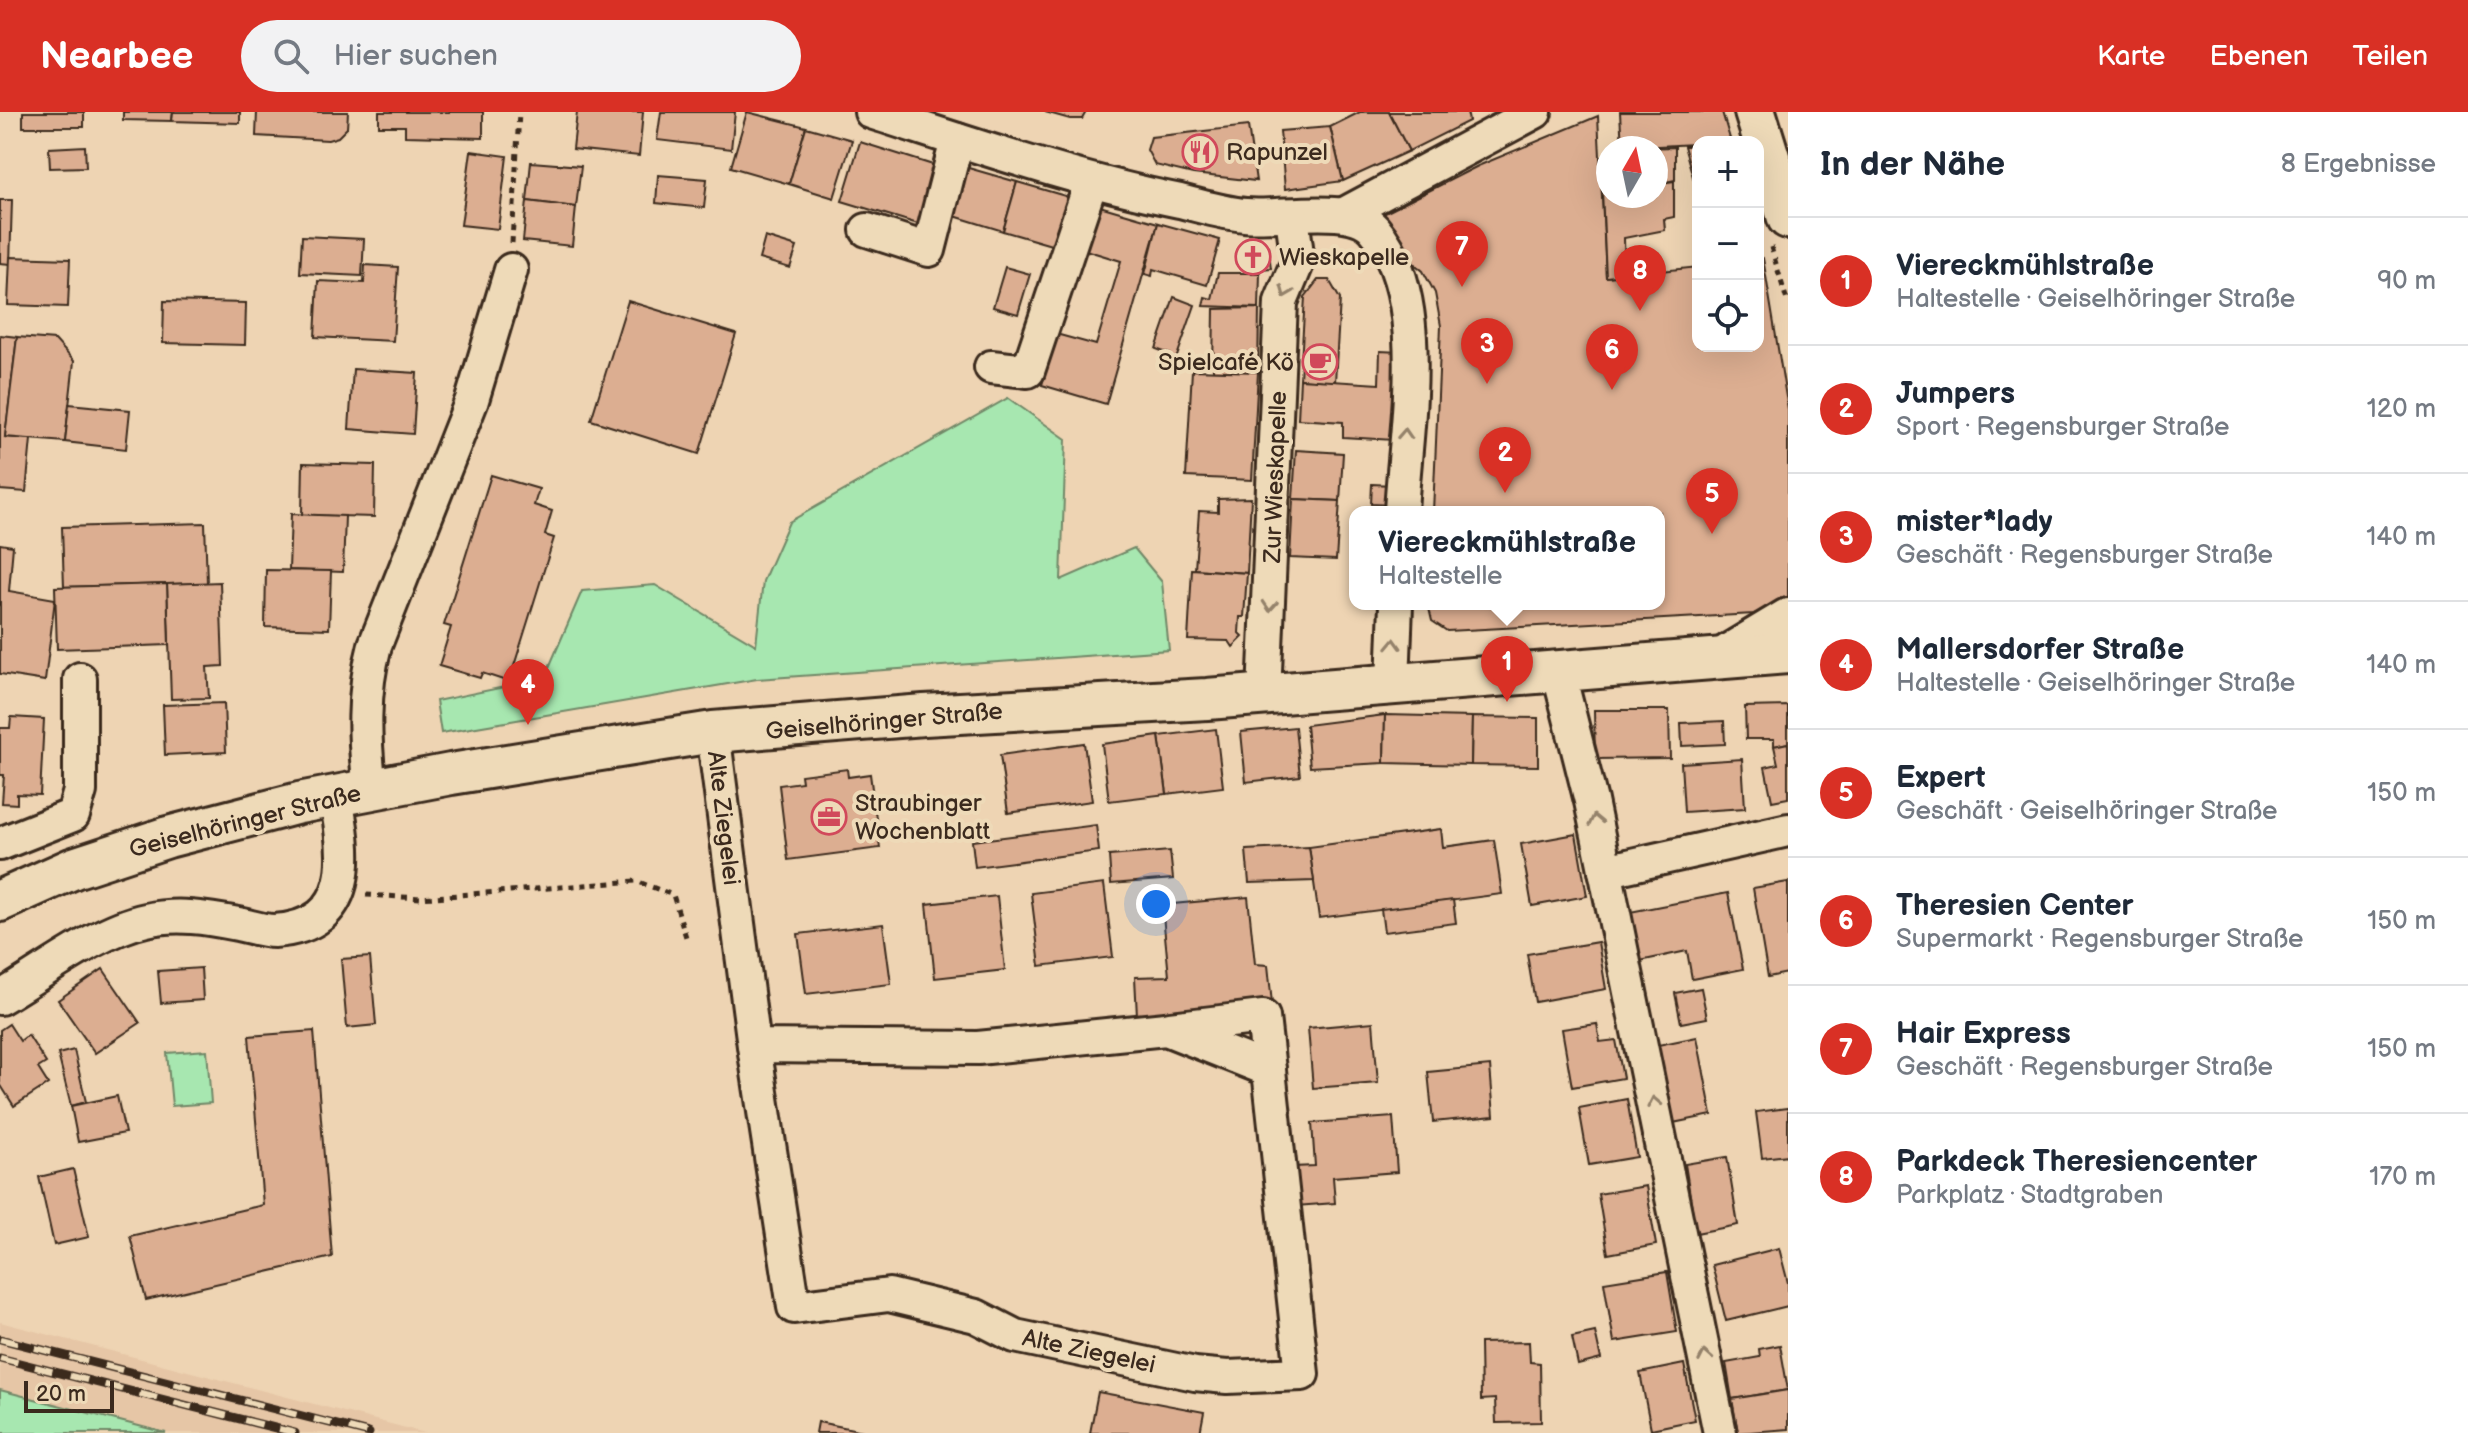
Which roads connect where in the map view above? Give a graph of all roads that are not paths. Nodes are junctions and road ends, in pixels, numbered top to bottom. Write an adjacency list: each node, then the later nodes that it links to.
1 (871, 112): 5 (street)
2 (1535, 112): 4 (street)
3 (1755, 112): 10 (main road)
4 (1500, 120): 7 (street)
5 (957, 140): 6 (street); 9 (street)
6 (1091, 182): 8 (street); 12 (street)
7 (1346, 213): 8 (street); 13 (street, one-way to 7)
8 (1292, 217): 21 (street, Zur Wieskapelle, one-way to 21)
9 (867, 230)
10 (1779, 230)
11 (511, 270): 23 (street)
12 (991, 367)
13 (1401, 506)
14 (1396, 610): 20 (street, one-way to 14)
15 (1788, 619): 17 (main road)
16 (1788, 653): 17 (main road, Geiselhöringer Straße)
17 (1723, 659): 18 (main road, Geiselhöringer Straße)
18 (1558, 670): 20 (main road, Geiselhöringer Straße); 26 (street, one-way to 18)
19 (80, 679): 25 (street)
20 (1393, 684): 21 (main road, Geiselhöringer Straße)
21 (1264, 694): 22 (main road, Geiselhöringer Straße)
22 (713, 732): 23 (main road, Geiselhöringer Straße); 30 (street, Alte Ziegelei)
23 (353, 792): 27 (main road, Geiselhöringer Straße); 28 (street)
24 (1788, 830): 26 (street)
25 (0, 844)
26 (1605, 871): 32 (street, one-way to 26)
27 (0, 901)
28 (0, 998)
29 (1166, 1029): 30 (street, Alte Ziegelei); 31 (street, Alte Ziegelei); 31 (street, Alte Ziegelei)
30 (754, 1046): 31 (street, Alte Ziegelei)
31 (1269, 1070)
32 (1720, 1433)

